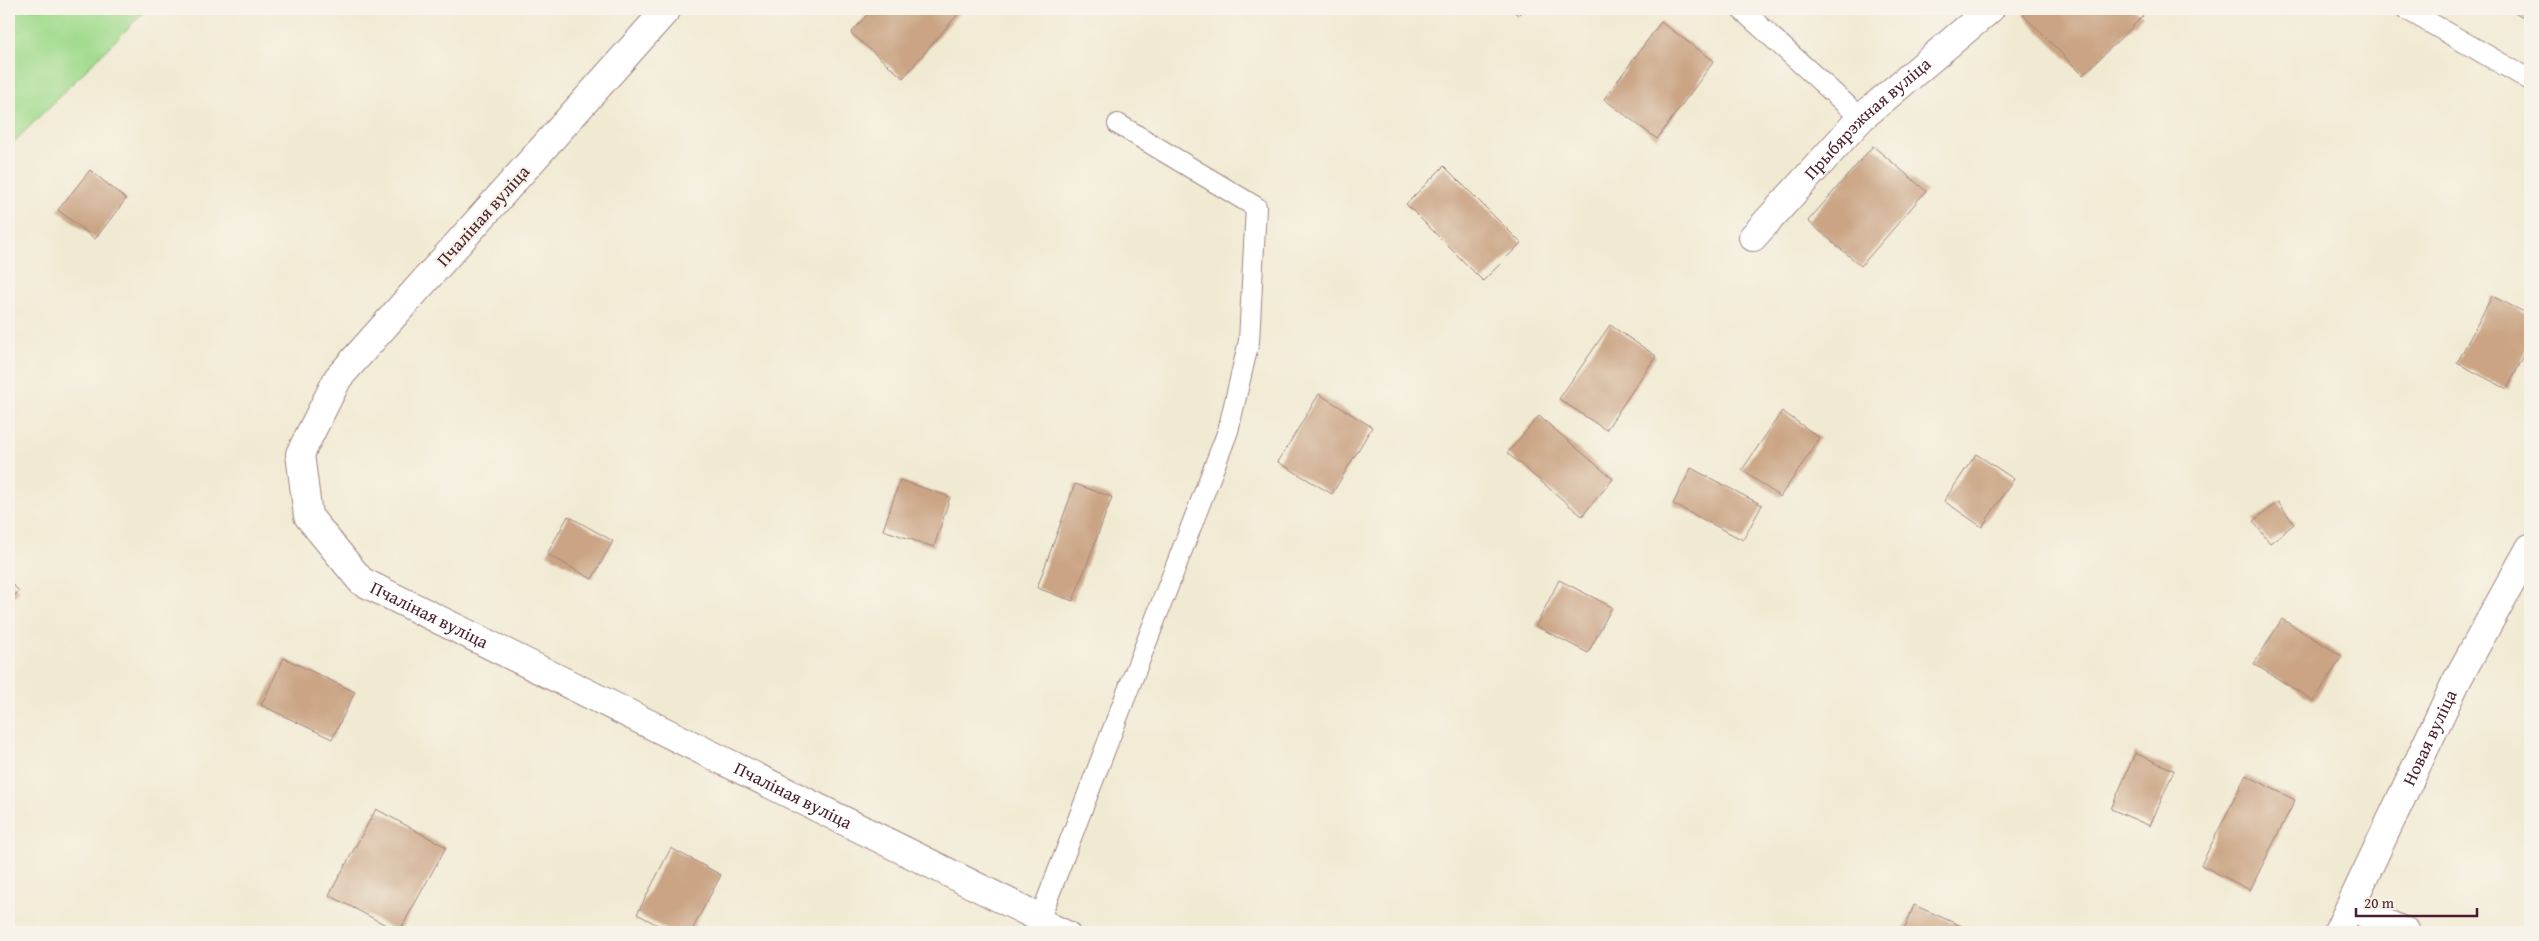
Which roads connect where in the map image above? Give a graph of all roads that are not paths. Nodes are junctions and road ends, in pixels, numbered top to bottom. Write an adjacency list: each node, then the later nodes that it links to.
1 (667, 9): 11 (street, Пчаліная вуліца)
2 (1741, 9): 6 (lane)
3 (1990, 9): 6 (street, Прыбярэжная вуліца)
4 (2406, 9): 5 (lane)
5 (2530, 80)
6 (1861, 118): 8 (street, Прыбярэжная вуліца)
7 (1118, 124): 11 (lane)
8 (1752, 237)
9 (2530, 548): 10 (street, Новая вуліца)
10 (2350, 908): 13 (street, Новая вуліца); 14 (street)
11 (1040, 918): 12 (lane)
12 (1069, 932)
13 (2338, 932)
14 (2406, 932)

